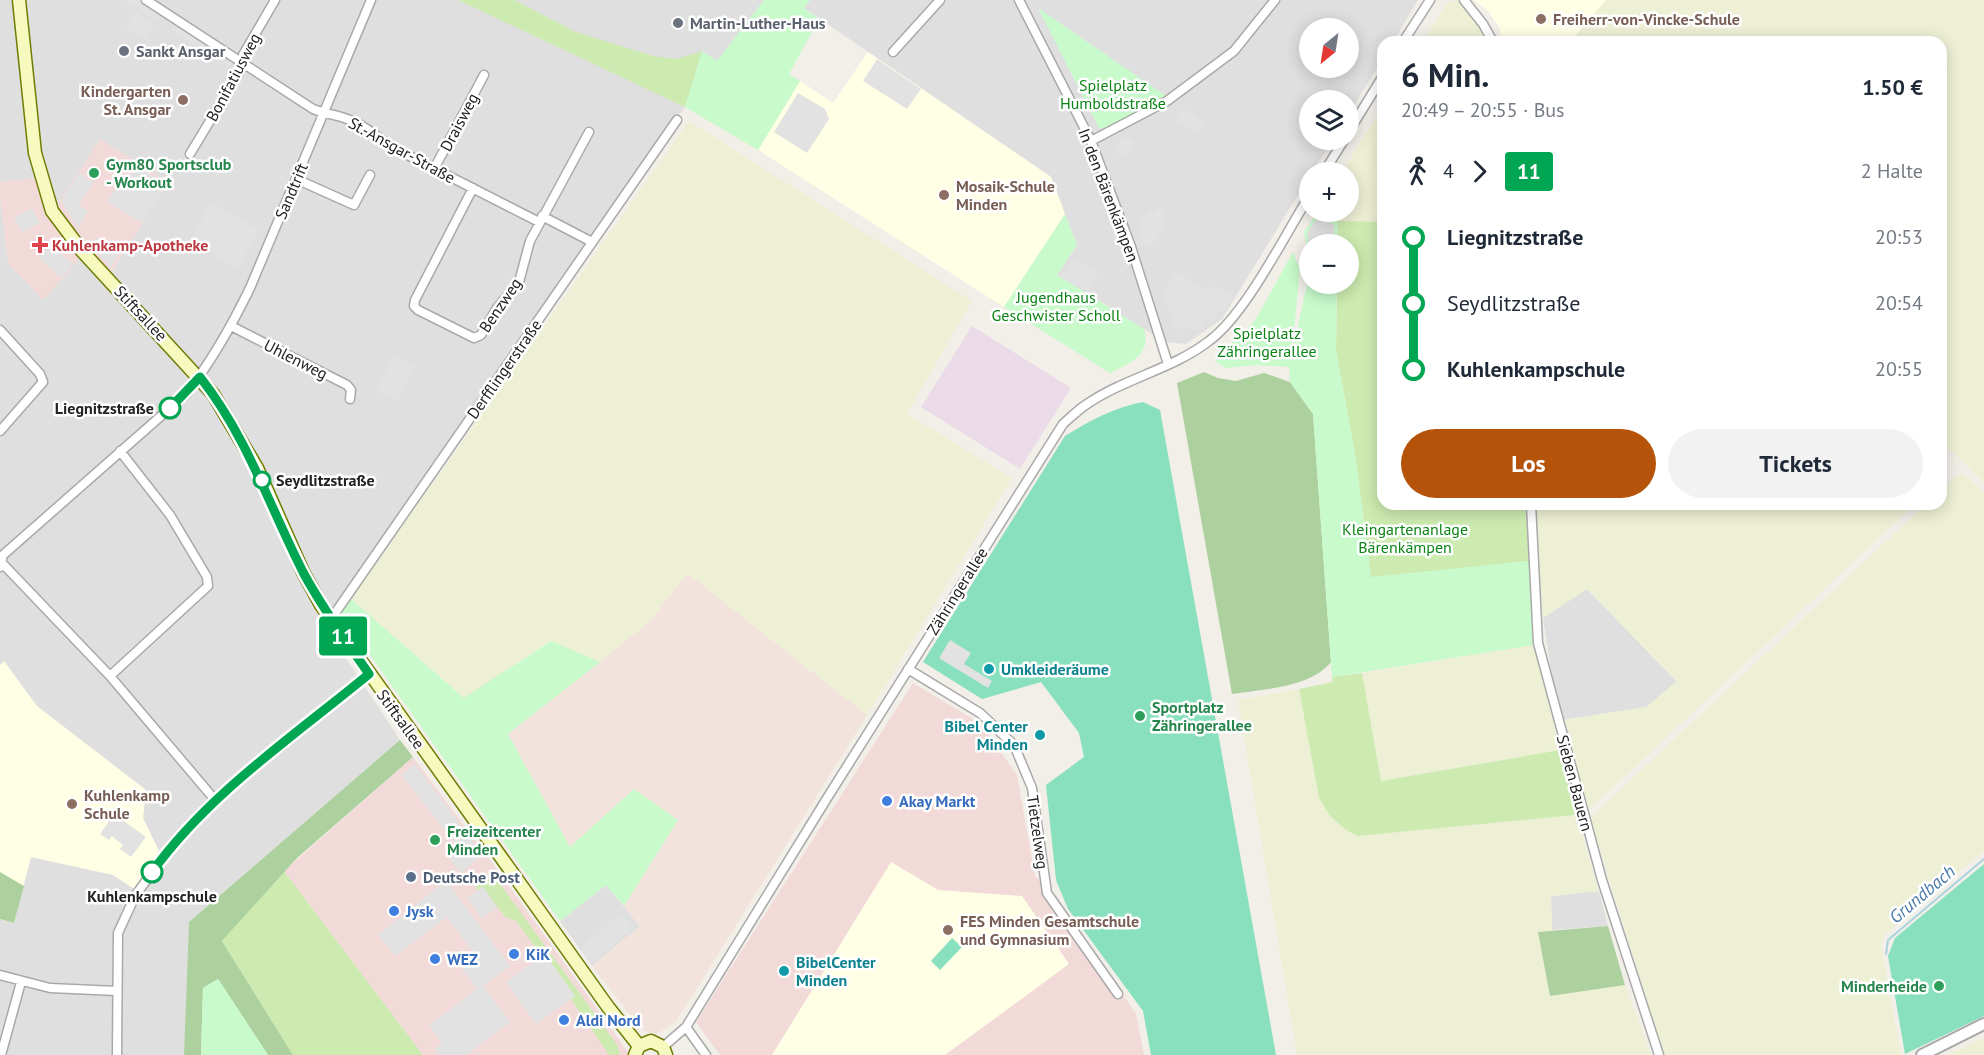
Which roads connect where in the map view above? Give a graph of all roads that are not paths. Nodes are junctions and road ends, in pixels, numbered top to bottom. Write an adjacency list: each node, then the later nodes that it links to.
1 (19, 0): 32 (main road, Stiftsallee)
2 (146, 0): 13 (street, St.-Ansgar-Straße)
3 (275, 0): 13 (street, Bonifatiusweg)
4 (371, 0): 16 (street, Sandtrift)
5 (940, 0): 12 (street)
6 (1275, 0): 20 (street)
7 (1430, 0): 10 (street)
8 (1464, 0): 11 (street)
9 (1021, 1): 20 (street, In den Bärenkämpen)
10 (1407, 36)
11 (1490, 36)
12 (893, 52)
13 (242, 64): 16 (street, St.-Ansgar-Straße); 21 (street, Bonifatiusweg)
14 (484, 75): 22 (street, Draisweg)
15 (1377, 86): 17 (street)
16 (324, 114): 22 (street, St.-Ansgar-Straße); 24 (street, Sandtrift)
17 (1359, 115)
18 (677, 120): 28 (street, Derfflingerstraße)
19 (590, 132): 27 (street, Benzweg)
20 (1090, 141): 31 (street, In den Bärenkämpen)
21 (190, 154)
22 (434, 169): 25 (street, St.-Ansgar-Straße)
23 (370, 175): 24 (street)
24 (296, 179): 29 (street, Sandtrift)
25 (473, 188): 27 (street, St.-Ansgar-Straße); 27 (street, Benzweg)
26 (1299, 213): 31 (street, Zähringerallee)
27 (541, 219): 28 (street, St.-Ansgar-Straße)
28 (592, 242): 38 (street, Derfflingerstraße)
29 (231, 326): 32 (street, Sandtrift); 33 (street, Uhlenweg)
30 (0, 330): 34 (street)
31 (1168, 364): 39 (street, Zähringerallee)
32 (200, 377): 35 (street); 38 (main road, Stiftsallee)
33 (350, 399)
34 (0, 431)
35 (120, 451): 37 (street); 41 (street)
36 (1531, 510): 54 (street, Sieben Bauern)
37 (1, 566): 41 (street)
38 (331, 619): 40 (main road, Stiftsallee)
39 (908, 669): 46 (street, Tietzelweg); 48 (street, Zähringerallee)
40 (369, 674): 42 (street); 49 (main road, Stiftsallee)
41 (110, 676): 42 (street)
42 (215, 800): 45 (street)
43 (0, 975): 44 (street)
44 (21, 982): 45 (street); 51 (street)
45 (117, 992): 52 (street)
46 (1118, 994)
47 (1984, 1025): 55 (street)
48 (686, 1028): 50 (street, Zähringerallee); 53 (street)
49 (637, 1050): 50 (main road)
50 (665, 1051)
51 (1, 1055)
52 (117, 1055)
53 (706, 1055)
54 (1659, 1055)
55 (1923, 1055)

